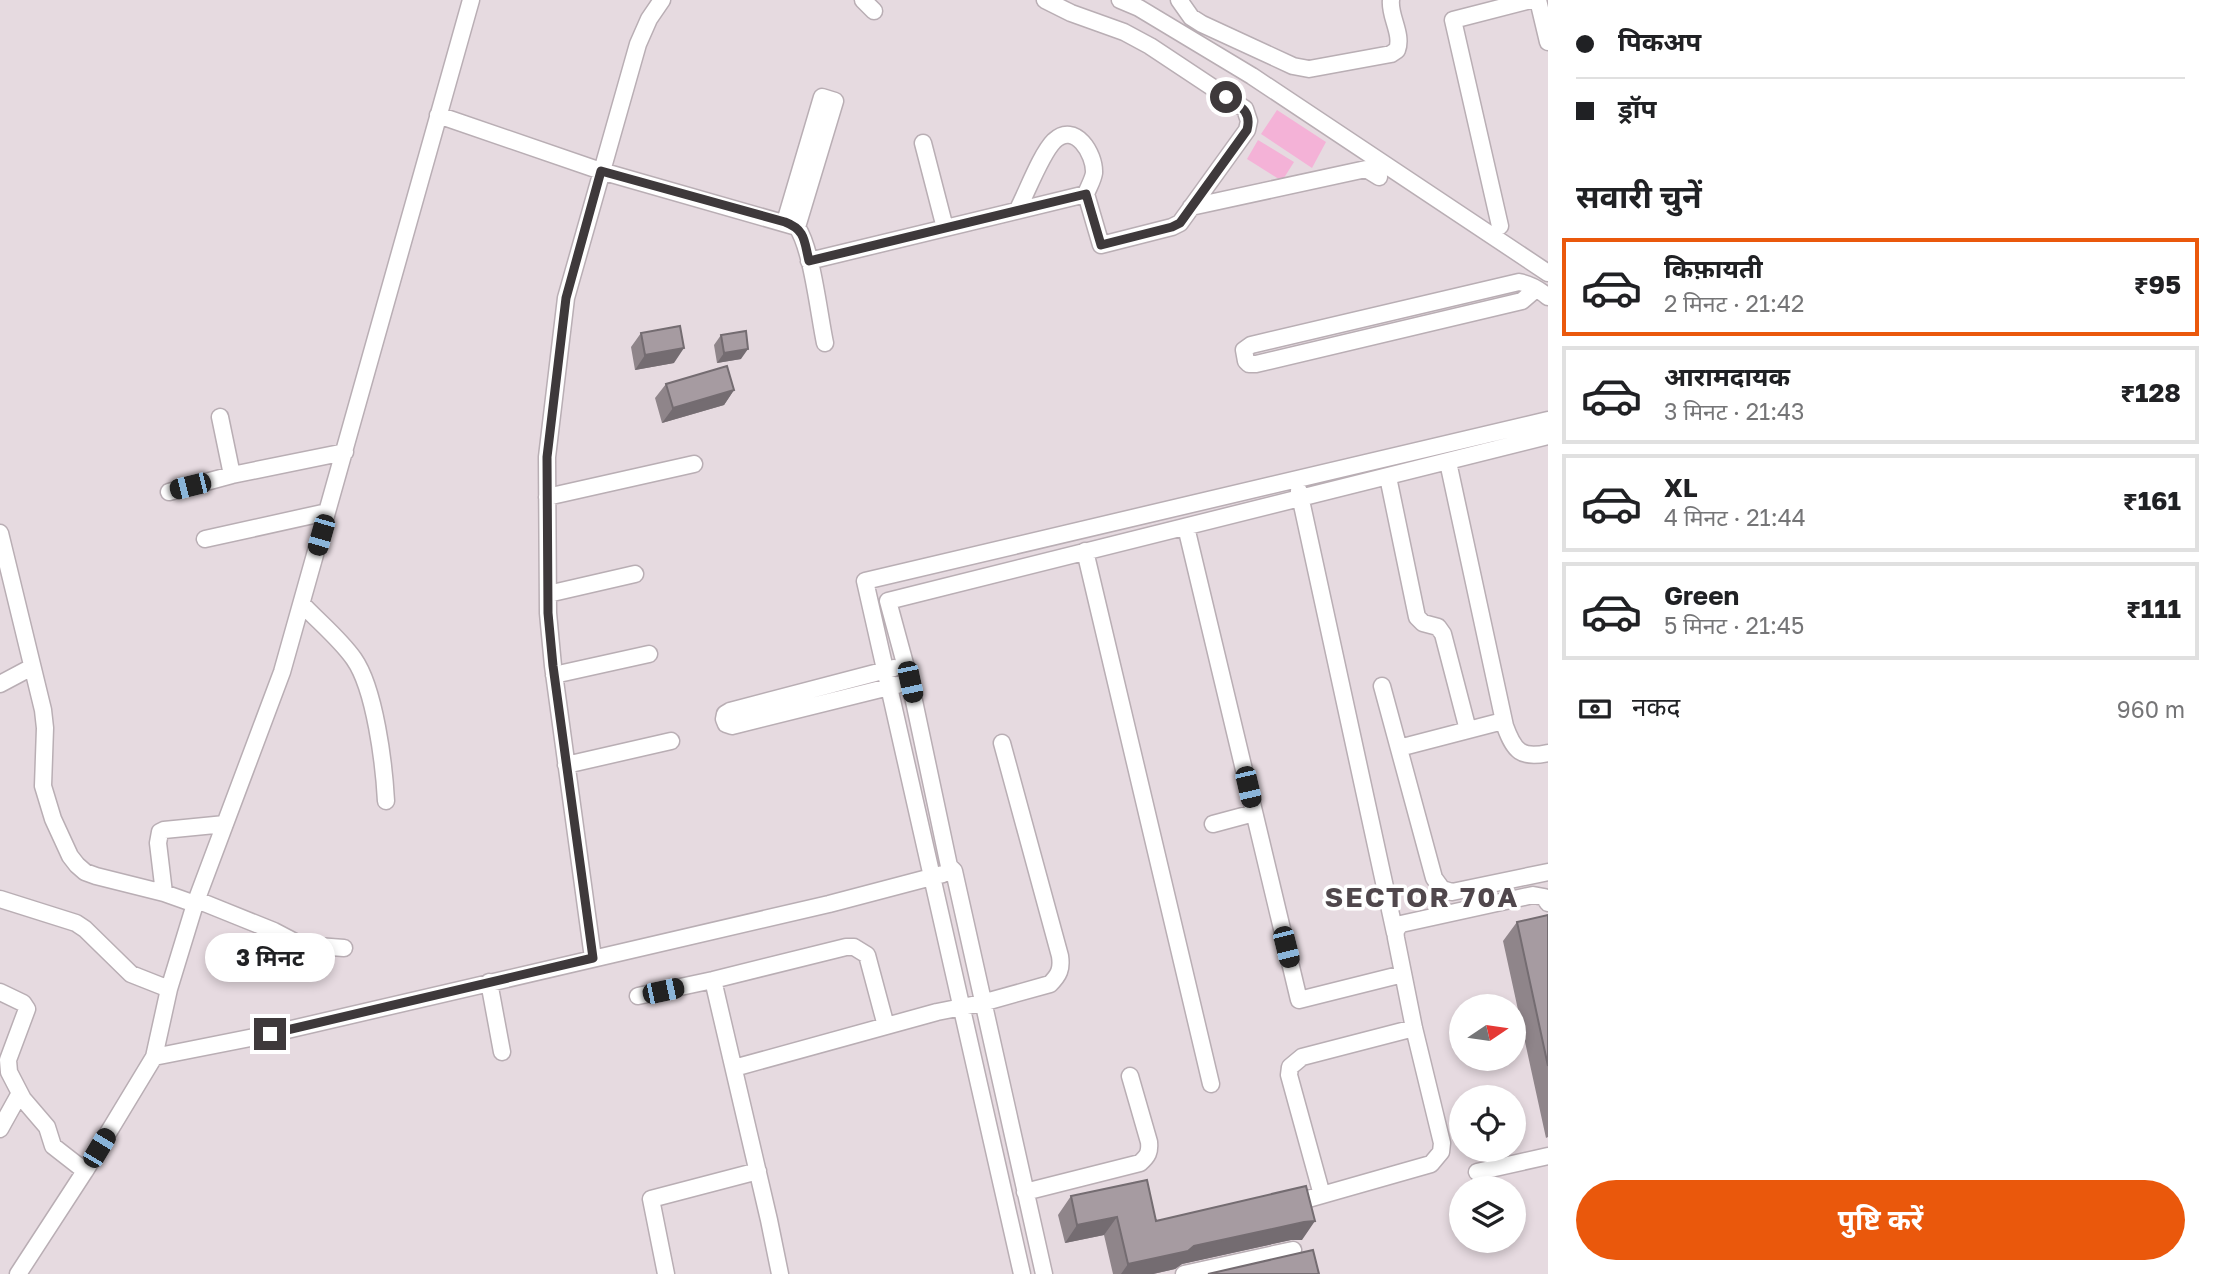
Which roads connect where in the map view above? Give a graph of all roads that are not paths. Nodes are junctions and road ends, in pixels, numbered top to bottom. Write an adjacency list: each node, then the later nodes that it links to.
1 (471, 0): 10 (street)
2 (662, 0): 12 (street)
3 (1045, 0): 15 (street)
4 (1121, 0): 21 (street)
5 (1179, 0): 6 (street)
6 (1391, 0)
7 (1531, 0): 18 (street)
8 (1538, 0): 9 (street)
9 (1548, 42)
10 (438, 115): 12 (street); 27 (street)
11 (923, 143): 19 (street)
12 (601, 171): 17 (street); 34 (street)
13 (1379, 177): 15 (street)
14 (1086, 194): 15 (street); 16 (street); 16 (street)
15 (1191, 207)
16 (1018, 209): 19 (street)
17 (791, 224): 17 (street); 20 (street)
18 (1500, 226)
19 (945, 228): 20 (street)
20 (809, 261): 23 (street)
21 (1548, 273)
22 (1542, 293): 22 (street)
23 (825, 344)
24 (220, 417): 30 (street)
25 (1548, 420): 32 (street)
26 (1548, 436): 28 (street)
27 (345, 452): 30 (street); 36 (street)
28 (1448, 462): 31 (street); 53 (street)
29 (694, 464): 34 (street)
30 (232, 475): 33 (street)
31 (1388, 477): 35 (street); 54 (street)
32 (1296, 480): 35 (street); 47 (street)
33 (169, 492)
34 (547, 497): 42 (street)
35 (1301, 499): 37 (street); 71 (street)
36 (327, 512): 39 (street); 43 (street)
37 (1186, 527): 40 (street); 61 (street)
38 (0, 533): 46 (street)
39 (205, 539)
40 (1085, 551): 45 (street); 88 (street)
41 (635, 574): 42 (street)
42 (548, 594): 48 (street)
43 (302, 604): 60 (street); 62 (street)
44 (649, 654): 48 (street)
45 (905, 665): 47 (street); 49 (street)
46 (32, 667): 50 (street); 67 (street)
47 (885, 671): 52 (street); 52 (street)
48 (554, 675): 59 (street)
49 (910, 682): 52 (street); 64 (street)
50 (0, 684)
51 (1382, 686): 57 (street)
52 (889, 688): 66 (street)
53 (1503, 721): 54 (street); 58 (street)
54 (1468, 730): 57 (street)
55 (671, 741): 59 (street)
56 (1002, 743): 80 (street)
57 (1399, 748): 65 (street)
58 (1548, 753)
59 (566, 765): 73 (street)
60 (386, 801)
61 (1254, 813): 63 (street); 74 (street)
62 (225, 824): 67 (street); 69 (street)
63 (1213, 824)
64 (954, 871): 66 (street); 80 (street)
65 (1548, 872)
66 (932, 877): 73 (street); 81 (street)
67 (163, 893): 69 (street)
68 (0, 899): 77 (street)
69 (196, 902): 72 (street); 77 (street)
70 (1548, 903): 71 (street)
71 (1395, 933): 74 (street)
72 (344, 948)
73 (593, 958): 76 (street)
74 (1403, 974): 83 (street)
75 (713, 980): 79 (street); 82 (street); 86 (street)
76 (489, 982): 84 (street); 85 (street)
77 (169, 989): 85 (street)
78 (0, 992): 89 (street)
79 (638, 996)
80 (982, 1003): 81 (street); 95 (street)
81 (962, 1007): 82 (street); 100 (street)
82 (886, 1026): 86 (street)
83 (1414, 1028): 83 (street)
84 (502, 1052)
85 (154, 1057): 92 (street)
86 (734, 1068): 93 (street)
87 (1130, 1076): 95 (street)
88 (1211, 1084)
89 (20, 1093): 90 (street); 92 (street)
90 (0, 1129)
91 (1548, 1156): 94 (street)
92 (85, 1171): 97 (street)
93 (758, 1171): 98 (street); 99 (street)
94 (1477, 1172)
95 (1025, 1192): 101 (street)
96 (1293, 1251): 102 (street)
97 (18, 1274)
98 (666, 1274)
99 (780, 1274)
100 (1022, 1274)
101 (1044, 1274)
102 (1184, 1274)

